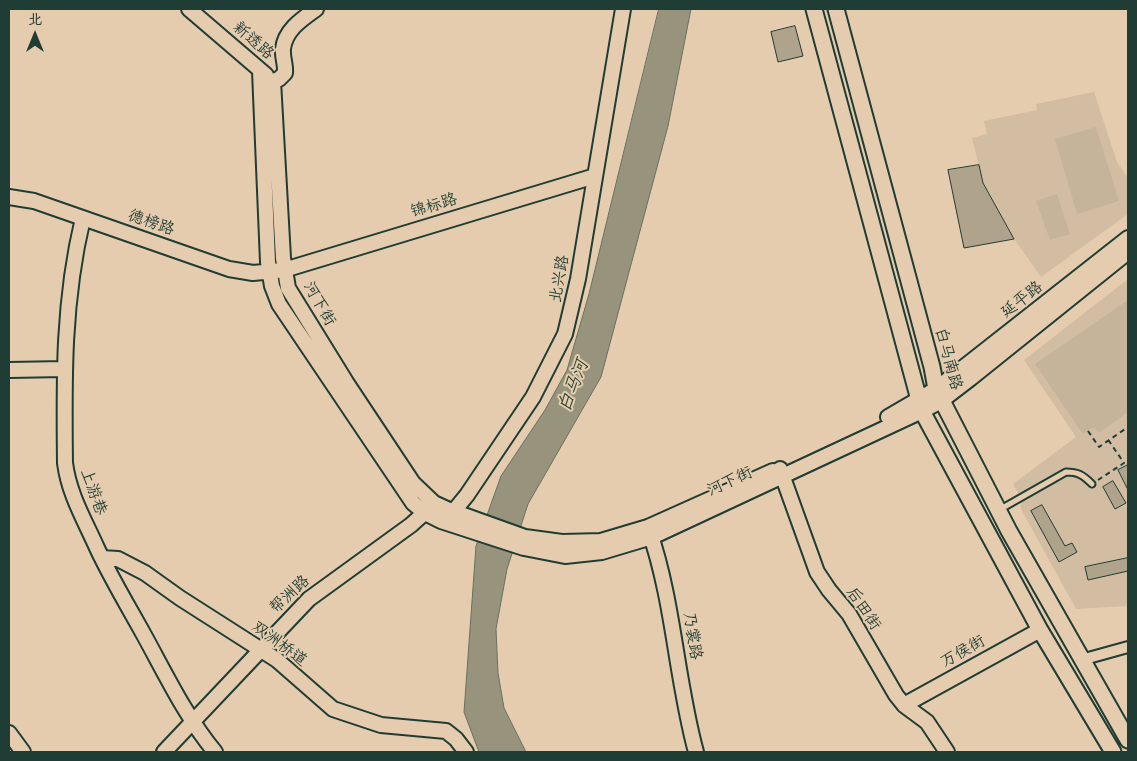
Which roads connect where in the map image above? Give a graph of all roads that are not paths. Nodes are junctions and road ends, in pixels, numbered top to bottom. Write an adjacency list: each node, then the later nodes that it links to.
1 (189, 9): 6 (street, 新透路)
2 (316, 9): 7 (street)
3 (623, 9): 8 (street, 北兴路)
4 (814, 9): 18 (main road)
5 (836, 9): 17 (main road, 白马南路)
6 (260, 71): 7 (street, 新透路); 14 (street, 河下街)
7 (273, 81): 13 (street, 河下街)
8 (595, 176): 13 (street, 锦标路); 23 (street, 北兴路)
9 (9, 197): 10 (street, 德榜路)
10 (83, 218): 14 (street, 德榜路); 15 (street, 上游巷)
11 (1128, 238): 17 (street, 延平路)
12 (1128, 252): 17 (street, 延平路)
13 (284, 270): 14 (street, 德榜路); 21 (street, 河下街)
14 (269, 273): 21 (street, 河下街)
15 (64, 369): 16 (street); 25 (street, 上游巷)
16 (9, 370)
17 (938, 395): 18 (street, 河下街); 22 (main road, 白马南路)
18 (920, 406): 19 (street, 河下街); 26 (main road)
19 (782, 472): 24 (street, 河下街); 30 (street, 后田街)
20 (1092, 484): 22 (lane)
21 (430, 508): 23 (street, 河下街); 28 (street, 帮洲路)
22 (999, 511): 29 (main road, 白马南路)
23 (450, 517): 24 (street, 河下街)
24 (650, 532): 38 (street, 乃裳路)
25 (102, 558): 28 (street, 双洲桥道); 31 (street, 上游巷)
26 (1040, 630): 30 (street, 万侯街); 40 (main road)
27 (1128, 647): 29 (street)
28 (261, 650): 31 (street, 帮洲路); 37 (street, 双洲桥道)
29 (1081, 660): 33 (main road, 白马南路)
30 (904, 705): 39 (street, 后田街)
31 (194, 722): 35 (street, 帮洲路); 36 (street, 上游巷)
32 (9, 733): 34 (street)
33 (1128, 740)
34 (23, 752)
35 (164, 752)
36 (215, 752)
37 (466, 752)
38 (696, 752)
39 (947, 752)
40 (1113, 752)

